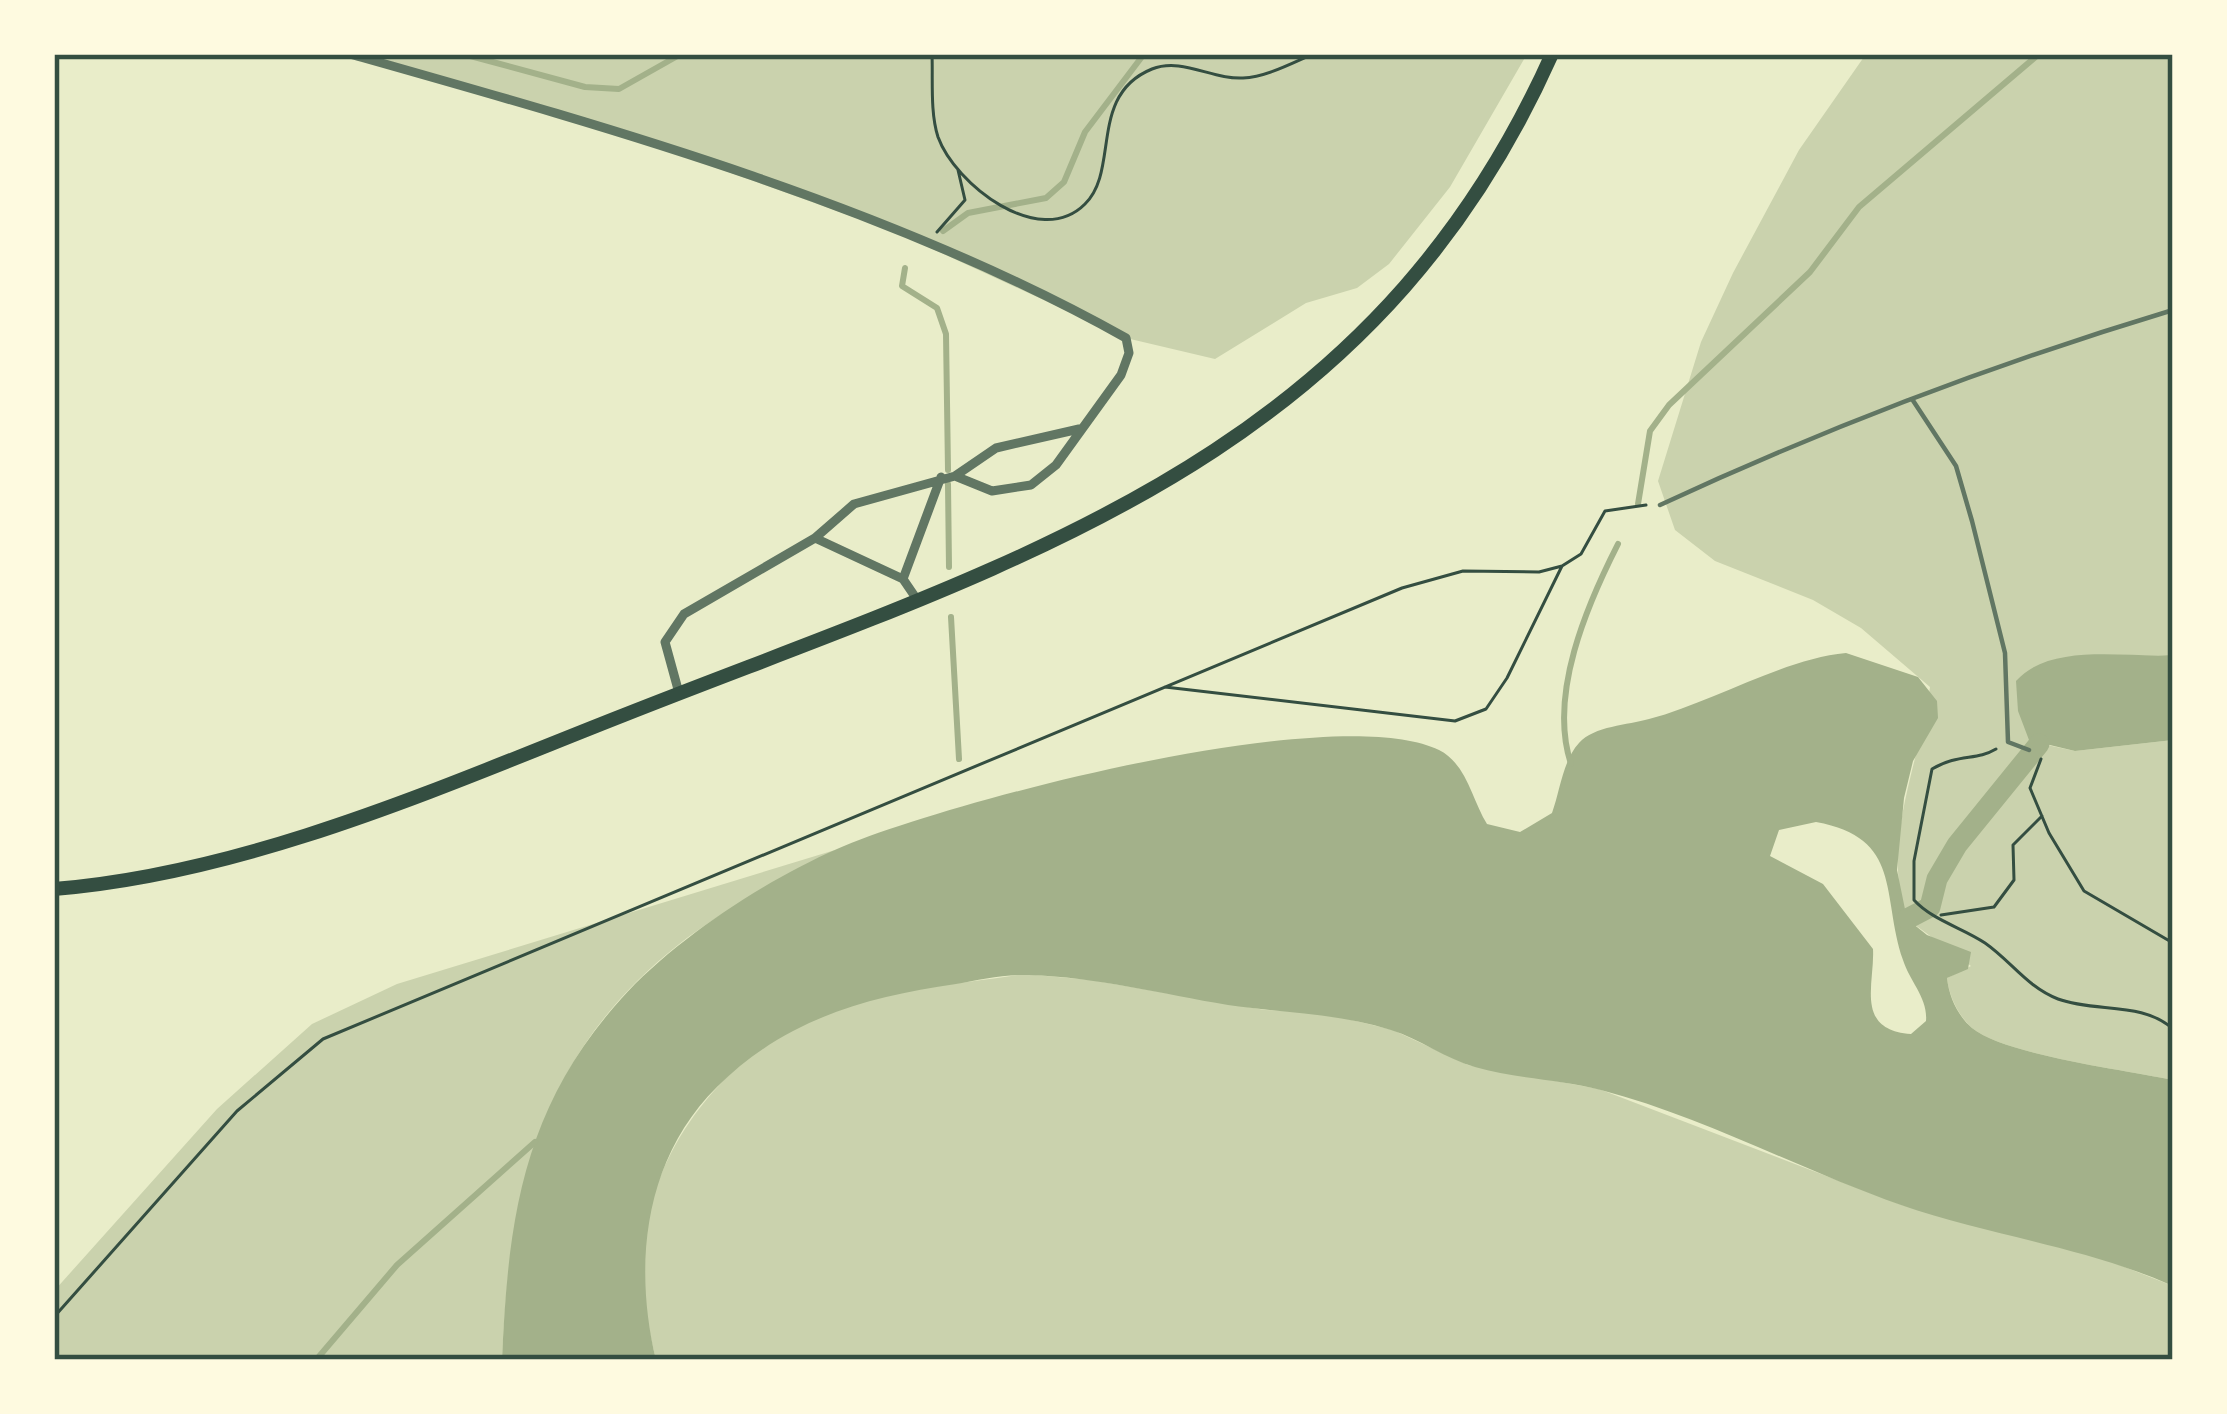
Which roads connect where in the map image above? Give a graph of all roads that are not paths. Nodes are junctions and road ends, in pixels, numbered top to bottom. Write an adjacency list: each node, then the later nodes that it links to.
1 (350, 54): 5 (street)
2 (1552, 54): 11 (highway)
3 (2173, 310): 4 (lane)
4 (1912, 399): 8 (lane); 13 (lane)
5 (1079, 429): 6 (street); 6 (street)
6 (955, 476): 7 (street)
7 (941, 477): 9 (street); 10 (street)
8 (1660, 506)
9 (815, 538): 10 (street); 12 (street)
10 (903, 579): 11 (street)
11 (918, 601): 12 (highway)
12 (679, 693): 14 (highway)
13 (2029, 750)
14 (54, 889)

